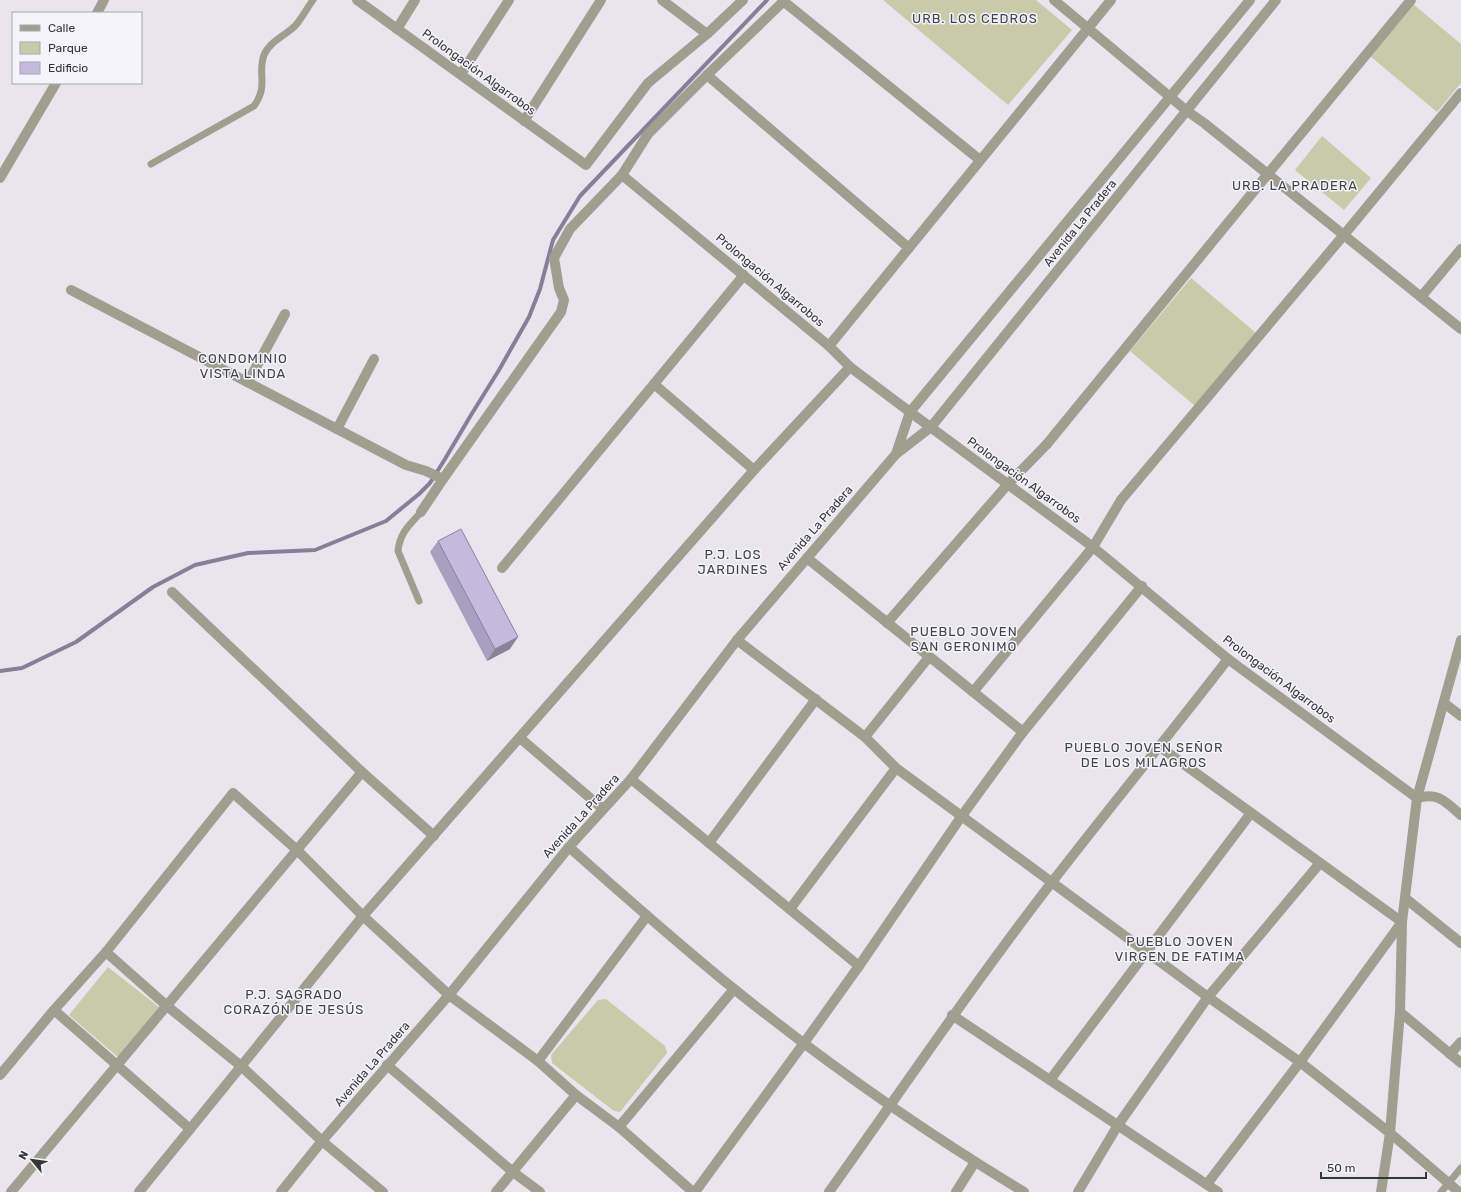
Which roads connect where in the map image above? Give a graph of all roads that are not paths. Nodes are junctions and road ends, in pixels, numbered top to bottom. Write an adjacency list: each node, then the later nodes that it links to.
1 (104, 0): 15 (street)
2 (313, 0): 27 (lane)
3 (357, 0): 16 (street, Prolongación Algarrobos)
4 (415, 0): 16 (street)
5 (509, 0): 19 (street)
6 (601, 0): 25 (street)
7 (662, 0): 18 (street)
8 (742, 0): 18 (street)
9 (1054, 0): 17 (street)
10 (1111, 0): 17 (street)
11 (1250, 0): 23 (street, Avenida La Pradera)
12 (1276, 0): 24 (street, Avenida La Pradera)
13 (1412, 0): 29 (street)
14 (783, 1): 20 (street); 26 (street)
15 (98, 12)
16 (397, 29): 19 (street, Prolongación Algarrobos)
17 (1087, 29): 23 (street); 26 (street)
18 (707, 34): 25 (street, Prolongación Algarrobos)
19 (461, 74): 25 (street, Prolongación Algarrobos)
20 (707, 75): 28 (street); 32 (street)
21 (55, 84): 30 (street)
22 (1461, 93): 31 (street)
23 (1170, 98): 24 (street); 44 (street, Avenida La Pradera)
24 (1187, 112): 29 (street); 45 (street, Avenida La Pradera)
25 (524, 121)
26 (980, 160): 32 (street)
27 (151, 164)
28 (622, 174): 34 (street, Prolongación Algarrobos); 49 (street)
29 (1268, 175): 31 (street); 50 (street)
30 (0, 178)
31 (1343, 236): 36 (street); 52 (street)
32 (909, 248): 39 (street)
33 (1461, 248): 36 (street)
34 (744, 275): 39 (street, Prolongación Algarrobos); 43 (street)
35 (71, 290): 42 (street)
36 (1421, 297): 38 (street)
37 (285, 314): 42 (street)
38 (1461, 329)
39 (829, 346): 41 (street, Prolongación Algarrobos)
40 (374, 359): 46 (street)
41 (850, 367): 44 (street, Prolongación Algarrobos); 48 (street)
42 (248, 382): 46 (street)
43 (654, 384): 48 (street); 54 (street)
44 (910, 412): 45 (street, Prolongación Algarrobos); 47 (street, Avenida La Pradera)
45 (931, 428): 47 (street, Avenida La Pradera); 50 (street, Prolongación Algarrobos)
46 (337, 429): 49 (street)
47 (896, 454): 53 (street, Avenida La Pradera)
48 (754, 470): 69 (street)
49 (442, 478): 51 (street)
50 (1008, 484): 52 (street, Prolongación Algarrobos); 58 (street)
51 (421, 512): 57 (lane)
52 (1093, 546): 55 (street, Prolongación Algarrobos); 63 (street)
53 (807, 558): 58 (street); 59 (street, Avenida La Pradera)
54 (502, 568)
55 (1142, 586): 62 (street, Prolongación Algarrobos); 67 (street)
56 (172, 592): 72 (street)
57 (419, 601)
58 (887, 623): 61 (street)
59 (737, 640): 64 (street); 73 (street, Avenida La Pradera)
60 (1461, 640): 65 (street)
61 (929, 657): 63 (street); 68 (street)
62 (1228, 658): 70 (street); 74 (street, Prolongación Algarrobos)
63 (973, 692): 67 (street)
64 (816, 699): 68 (street); 80 (street)
65 (1444, 703): 66 (street); 74 (street)
66 (1461, 716)
67 (1023, 732): 78 (street)
68 (865, 737): 71 (street)
69 (520, 738): 75 (street); 79 (street)
70 (1160, 747): 76 (street); 84 (street)
71 (896, 768): 78 (street); 86 (street)
72 (362, 772): 79 (street); 82 (street)
73 (631, 779): 75 (street, Avenida La Pradera); 80 (street)
74 (1417, 798): 77 (street); 85 (street)
75 (603, 809): 81 (street, Avenida La Pradera)
76 (1251, 813): 83 (street); 92 (street)
77 (1461, 815)
78 (961, 816): 84 (street); 93 (street)
79 (434, 836): 87 (street)
80 (709, 843): 86 (street)
81 (568, 847): 88 (street); 95 (street, Avenida La Pradera)
82 (297, 850): 87 (street); 91 (street); 97 (street)
83 (1320, 863): 89 (street); 96 (street)
84 (1052, 882): 92 (street); 100 (street)
85 (1405, 898): 89 (street); 90 (street)
86 (790, 909): 93 (street)
87 (363, 916): 95 (street); 109 (street)
88 (647, 916): 94 (street); 104 (street)
89 (1402, 922): 99 (street); 105 (street)
90 (1461, 943)
91 (106, 952): 97 (street); 98 (street)
92 (1147, 952): 96 (street); 111 (street)
93 (859, 966): 102 (street)
94 (734, 989): 102 (street); 115 (street)
95 (449, 995): 104 (street); 107 (street, Avenida La Pradera)
96 (1208, 997): 105 (street); 114 (street)
97 (166, 1006): 108 (street); 109 (street)
98 (54, 1010): 108 (street); 110 (street)
99 (1400, 1012): 103 (street); 117 (street)
100 (952, 1015): 111 (street); 113 (street)
101 (1461, 1042): 103 (street)
102 (804, 1043): 113 (street); 130 (street)
103 (1450, 1054): 106 (street)
104 (538, 1061): 112 (street)
105 (1300, 1062): 117 (street); 123 (street)
106 (1461, 1064)
107 (388, 1065): 118 (street, Avenida La Pradera); 121 (street)
108 (117, 1066): 116 (street); 124 (street)
109 (241, 1066): 116 (street); 118 (street)
110 (1, 1072)
111 (1050, 1080): 114 (street)
112 (576, 1095): 115 (street); 121 (street)
113 (891, 1105): 119 (street); 131 (street)
114 (1118, 1125): 123 (street); 134 (street)
115 (618, 1127): 130 (street)
116 (190, 1129): 125 (street)
117 (1390, 1134): 122 (street); 136 (street)
118 (322, 1141): 126 (street, Avenida La Pradera); 127 (street)
119 (975, 1162): 132 (street); 133 (street)
120 (1461, 1168): 122 (lane)
121 (513, 1172): 128 (street); 129 (street)
122 (1448, 1183): 137 (lane); 138 (street)
123 (1207, 1184): 135 (street)
124 (11, 1192)
125 (139, 1192)
126 (281, 1192)
127 (383, 1192)
128 (496, 1192)
129 (540, 1192)
130 (694, 1192)
131 (829, 1192)
132 (956, 1192)
133 (1024, 1192)
134 (1078, 1192)
135 (1218, 1192)
136 (1381, 1192)
137 (1441, 1192)
138 (1459, 1192)

